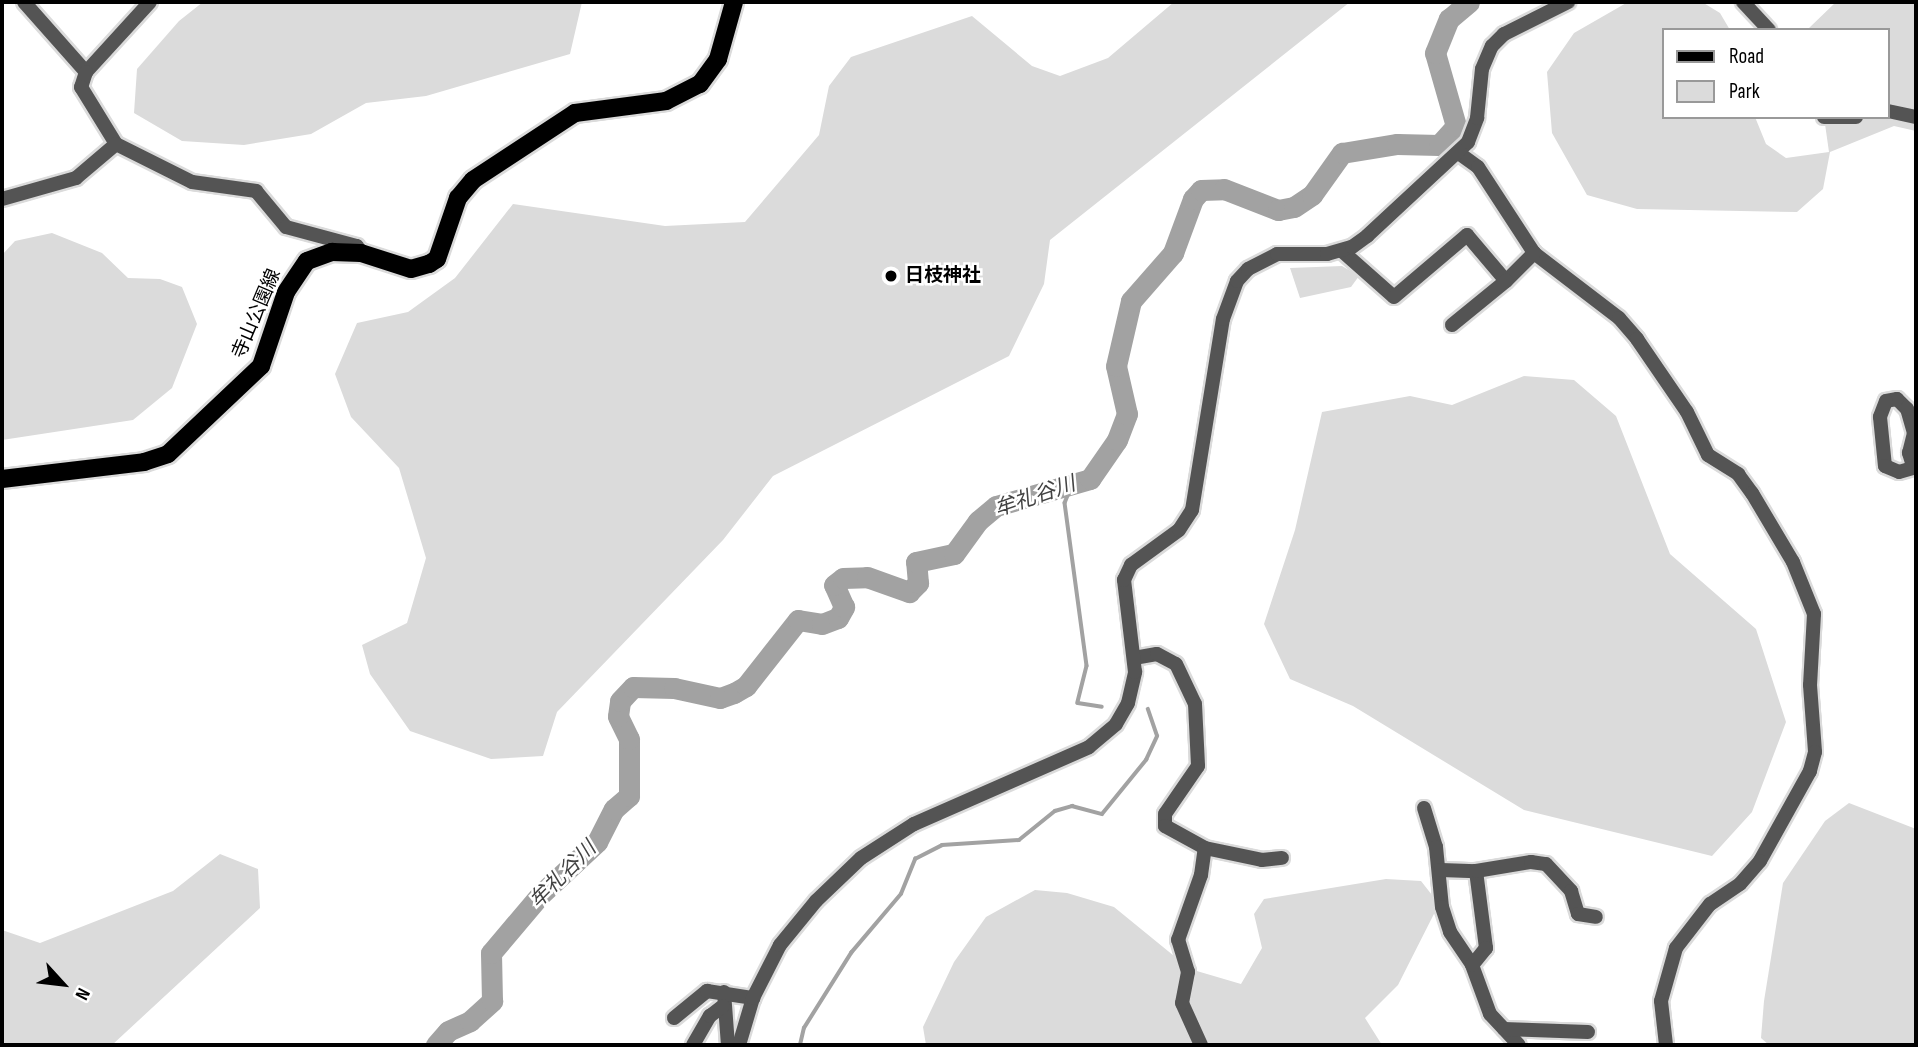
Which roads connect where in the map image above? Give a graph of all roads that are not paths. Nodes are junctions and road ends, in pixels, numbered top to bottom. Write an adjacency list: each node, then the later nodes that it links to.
1 (24, 2): 7 (street)
2 (150, 2): 7 (street)
3 (734, 2): 14 (main road, 寺山公園線)
4 (1568, 2): 11 (street)
5 (1743, 2): 6 (street)
6 (1767, 28)
7 (86, 72): 10 (street)
8 (1890, 111): 9 (street)
9 (1916, 117)
10 (116, 144): 12 (street); 14 (street)
11 (1460, 153): 13 (street); 15 (street)
12 (2, 199)
13 (1342, 251): 16 (street); 20 (street)
14 (360, 253): 19 (main road, 寺山公園線)
15 (1534, 253): 16 (street); 38 (street)
16 (1506, 281): 17 (street)
17 (1452, 325)
18 (1915, 467): 18 (street)
19 (2, 479)
20 (1134, 658): 22 (street); 28 (street)
21 (1424, 808): 24 (street)
22 (1205, 848): 23 (street); 36 (street)
23 (1282, 858)
24 (1441, 870): 25 (street); 27 (street)
25 (1476, 871): 26 (street); 27 (street)
26 (1596, 917)
27 (1472, 965): 31 (street)
28 (753, 998): 29 (street); 35 (street)
29 (723, 999): 30 (street); 33 (street); 34 (street)
30 (674, 1018)
31 (1504, 1029): 32 (street); 37 (street)
32 (1588, 1032)
33 (693, 1045)
34 (727, 1045)
35 (739, 1045)
36 (1201, 1045)
37 (1519, 1045)
38 (1666, 1045)

